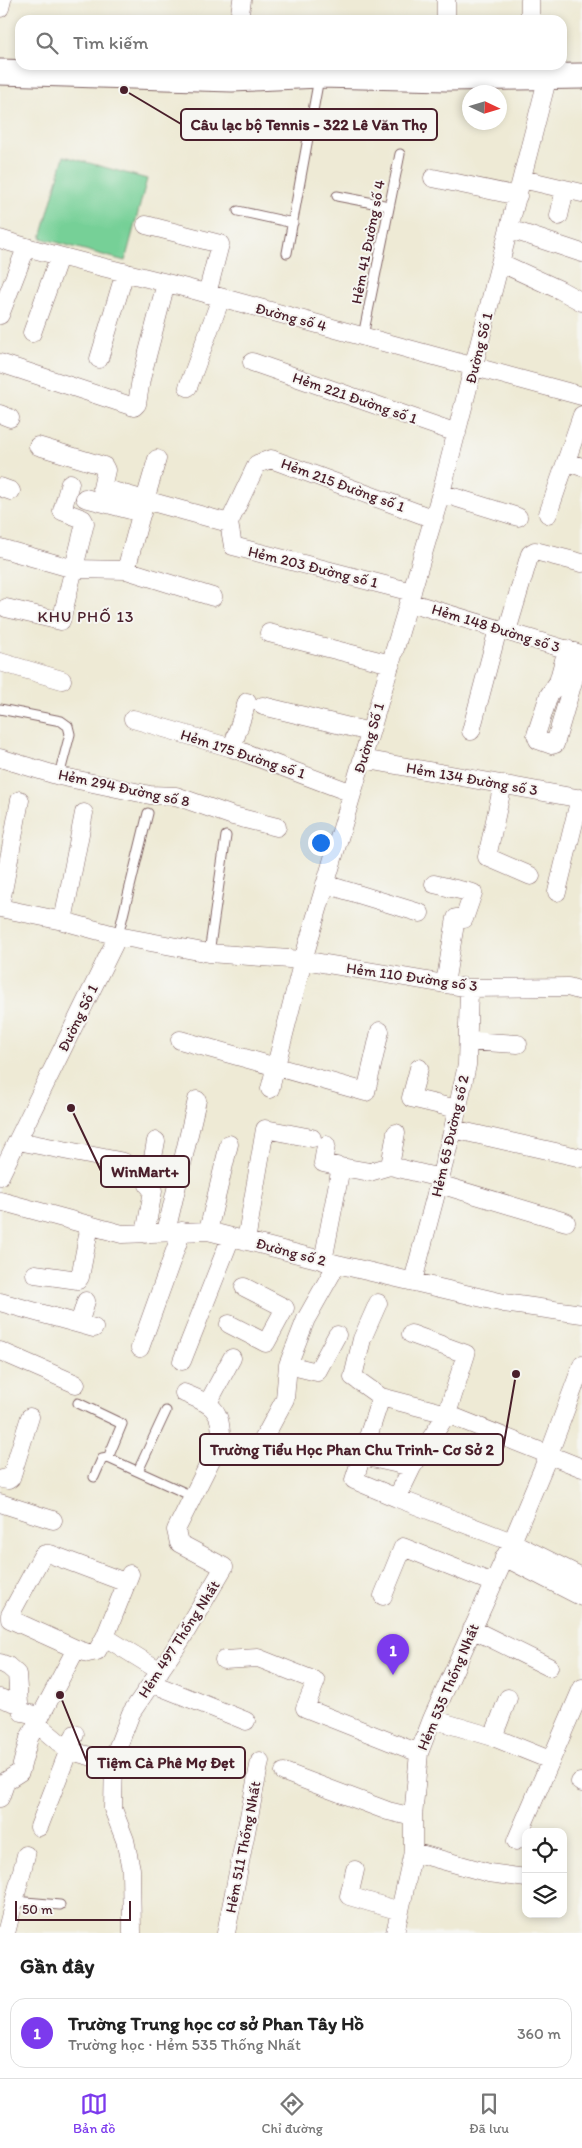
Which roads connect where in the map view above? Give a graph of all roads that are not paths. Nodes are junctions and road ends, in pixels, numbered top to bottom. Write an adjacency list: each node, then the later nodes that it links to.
1 (2, 0): 5 (street)
2 (242, 0): 6 (street)
3 (446, 0): 7 (street)
4 (530, 0): 8 (street)
5 (0, 8)
6 (240, 15)
7 (446, 15)
8 (530, 15)
9 (0, 72): 10 (main road)
10 (232, 72): 13 (main road)
11 (446, 72): 12 (main road); 13 (main road)
12 (536, 72): 14 (main road); 17 (street, Đường Số 1)
13 (320, 75): 24 (lane)
14 (582, 76)
15 (400, 154): 21 (lane, Hẻm 41 Đường số 4)
16 (433, 178): 20 (street)
17 (522, 179): 18 (street); 20 (street, Đường Số 1)
18 (573, 191): 23 (street)
19 (337, 196): 21 (lane)
20 (518, 196): 26 (street, Đường Số 1)
21 (389, 206): 39 (lane, Hẻm 41 Đường số 4)
22 (238, 211): 24 (lane)
23 (559, 216)
24 (292, 223): 29 (lane)
25 (146, 225): 35 (street)
26 (510, 229): 30 (street); 32 (street, Đường Số 1)
27 (0, 239): 28 (street, Đường số 4)
28 (26, 248): 31 (street, Đường số 4); 37 (street)
29 (287, 253)
30 (582, 253)
31 (59, 258): 33 (street, Đường số 4); 38 (street)
32 (501, 263): 36 (street); 43 (street, Đường Số 1)
33 (125, 272): 34 (street, Đường số 4); 40 (street)
34 (166, 283): 35 (street, Đường số 4); 42 (street)
35 (214, 296): 39 (street, Đường số 4); 44 (street)
36 (582, 302)
37 (0, 315)
38 (32, 333)
39 (363, 336): 43 (street, Đường số 4)
40 (99, 359)
41 (252, 362): 47 (street, Hẻm 221 Đường số 1)
42 (0, 363)
43 (474, 367): 45 (street, Đường số 4); 47 (street, Đường Số 1)
44 (188, 387)
45 (582, 396)
46 (582, 415): 50 (street)
47 (457, 434): 52 (street, Đường Số 1)
48 (38, 446): 54 (street)
49 (157, 459): 54 (street)
50 (574, 465): 55 (street)
51 (70, 483): 61 (street)
52 (441, 493): 56 (street); 57 (street, Đường Số 1)
53 (85, 498): 54 (street)
54 (143, 507): 58 (street); 62 (street)
55 (548, 514)
56 (518, 517)
57 (434, 519): 58 (street, Hẻm 215 Đường số 1); 64 (street, Đường Số 1)
58 (229, 524): 64 (street, Hẻm 203 Đường số 1)
59 (0, 548): 61 (street)
60 (582, 563): 66 (street)
61 (74, 569): 62 (street); 65 (street)
62 (126, 570): 63 (street)
63 (213, 597)
64 (410, 597): 66 (street, Hẻm 148 Đường số 3); 70 (street, Đường Số 1)
65 (6, 608)
66 (502, 630): 68 (street, Hẻm 148 Đường số 3); 74 (street)
67 (269, 634): 70 (street)
68 (577, 651)
69 (0, 662): 71 (street)
70 (391, 664): 75 (street, Đường Số 1)
71 (62, 680)
72 (0, 709): 79 (lane)
73 (133, 719): 76 (street, Hẻm 175 Đường số 1)
74 (471, 731)
75 (370, 732): 76 (street); 78 (street, Đường Số 1)
76 (232, 748): 81 (street, Hẻm 175 Đường số 1)
77 (0, 758): 79 (street, Hẻm 294 Đường số 8)
78 (362, 758): 80 (street, Hẻm 134 Đường số 3); 81 (street, Đường Số 1)
79 (59, 776): 87 (street, Hẻm 294 Đường số 8)
80 (503, 784): 82 (street, Hẻm 134 Đường số 3); 89 (street)
81 (352, 793): 90 (street, Đường Số 1)
82 (581, 799): 92 (street)
83 (20, 800): 86 (street)
84 (84, 813): 95 (street)
85 (148, 813): 96 (lane)
86 (7, 827): 93 (street)
87 (277, 827)
88 (226, 836): 97 (lane)
89 (531, 876)
90 (325, 884): 94 (street); 98 (street, Đường Số 1)
91 (434, 884): 99 (street)
92 (557, 892)
93 (0, 908): 95 (street)
94 (420, 913)
95 (63, 921): 96 (street)
96 (118, 936): 97 (street); 113 (street, Đường Số 1)
97 (209, 952): 98 (street)
98 (303, 960): 99 (street, Hẻm 110 Đường số 3); 106 (street, Đường Số 1)
99 (445, 984): 100 (street, Hẻm 110 Đường số 3)
100 (469, 988): 101 (street, Hẻm 110 Đường số 3); 104 (street, Hẻm 65 Đường số 2)
101 (582, 991)
102 (380, 1031): 106 (street)
103 (180, 1040): 106 (street)
104 (468, 1041): 105 (street); 110 (street, Hẻm 65 Đường số 2)
105 (518, 1044)
106 (276, 1067): 108 (street, Đường Số 1)
107 (419, 1068): 110 (street)
108 (270, 1089)
109 (197, 1100): 126 (street)
110 (457, 1109): 111 (street, Hẻm 65 Đường số 2)
111 (453, 1129): 116 (street); 121 (street, Hẻm 65 Đường số 2)
112 (396, 1133): 119 (street)
113 (18, 1141): 117 (street); 120 (street, Đường Số 1)
114 (156, 1141): 127 (street)
115 (229, 1144): 125 (street)
116 (582, 1158)
117 (124, 1162)
118 (341, 1166): 119 (street); 128 (street); 129 (street)
119 (390, 1166): 121 (street)
120 (0, 1176)
121 (440, 1181): 123 (street); 131 (street, Hẻm 65 Đường số 2)
122 (0, 1201): 124 (street, Đường số 2)
123 (566, 1222)
124 (90, 1225): 127 (street, Đường số 2); 130 (street)
125 (208, 1231): 126 (street, Đường số 2); 128 (street, Đường số 2)
126 (174, 1232): 127 (street, Đường số 2); 142 (street)
127 (145, 1234)
128 (238, 1239): 129 (street, Đường số 2); 145 (street)
129 (330, 1262): 131 (street, Đường số 2); 138 (street)
130 (35, 1274)
131 (413, 1281): 137 (street, Đường số 2)
132 (244, 1287): 136 (street)
133 (86, 1301): 134 (street)
134 (0, 1302)
135 (378, 1303): 150 (street)
136 (285, 1308): 138 (street); 139 (street)
137 (582, 1314)
138 (306, 1319): 146 (street)
139 (229, 1324)
140 (411, 1334): 154 (street)
141 (337, 1335): 146 (street)
142 (140, 1348)
143 (0, 1351): 148 (street)
144 (232, 1358): 151 (street)
145 (182, 1361)
146 (288, 1365): 156 (street)
147 (582, 1365): 157 (street, Hẻm 535 Thống Nhất)
148 (76, 1384)
149 (184, 1394): 151 (street)
150 (381, 1397): 154 (street); 158 (street)
151 (208, 1403): 156 (street)
152 (78, 1404): 159 (lane)
153 (166, 1411): 162 (lane)
154 (447, 1414): 157 (street); 160 (street)
155 (30, 1417): 164 (street)
156 (221, 1440): 165 (street, Hẻm 497 Thống Nhất)
157 (549, 1454): 161 (street); 169 (street, Hẻm 535 Thống Nhất)
158 (363, 1456): 160 (street); 166 (street)
159 (108, 1458): 162 (lane); 163 (lane)
160 (412, 1468): 166 (street)
161 (582, 1468)
162 (138, 1472): 165 (lane)
163 (94, 1477)
164 (1, 1481)
165 (192, 1496): 180 (street, Hẻm 497 Thống Nhất)
166 (397, 1498): 169 (street)
167 (0, 1503): 168 (street)
168 (53, 1520)
169 (508, 1549): 170 (street); 171 (street, Hẻm 535 Thống Nhất); 173 (street)
170 (582, 1577)
171 (493, 1583): 172 (street); 174 (street, Hẻm 535 Thống Nhất)
172 (383, 1596)
173 (582, 1597)
174 (472, 1629): 179 (street); 185 (street, Hẻm 535 Thống Nhất)
175 (104, 1637): 176 (street); 176 (street); 180 (street)
176 (76, 1649): 186 (street)
177 (224, 1660): 190 (street)
178 (0, 1663): 184 (street)
179 (549, 1667)
180 (156, 1677): 187 (street); 194 (street, Hẻm 497 Thống Nhất)
181 (582, 1688): 191 (street)
182 (0, 1698): 184 (street)
183 (508, 1698): 188 (street)
184 (19, 1704): 186 (street)
185 (432, 1719): 188 (street); 190 (street, Hẻm 535 Thống Nhất)
186 (39, 1720): 189 (street); 195 (street)
187 (246, 1721)
188 (493, 1737): 191 (street)
189 (72, 1742): 194 (street); 197 (street)
190 (419, 1753): 196 (street, Hẻm 535 Thống Nhất)
191 (550, 1760): 198 (street)
192 (260, 1761): 208 (street, Hẻm 511 Thống Nhất)
193 (284, 1772): 196 (street)
194 (113, 1773): 207 (street, Hẻm 497 Thống Nhất)
195 (2, 1786)
196 (412, 1817): 199 (street, Hẻm 535 Thống Nhất)
197 (39, 1827)
198 (516, 1841)
199 (413, 1852): 202 (street); 205 (street, Hẻm 535 Thống Nhất)
200 (26, 1855): 203 (street)
201 (355, 1870): 205 (street)
202 (522, 1877)
203 (14, 1901): 204 (lane); 206 (street)
204 (60, 1906)
205 (400, 1911): 209 (street, Hẻm 535 Thống Nhất)
206 (6, 1933)
207 (132, 1933)
208 (226, 1933)
209 (395, 1933)

